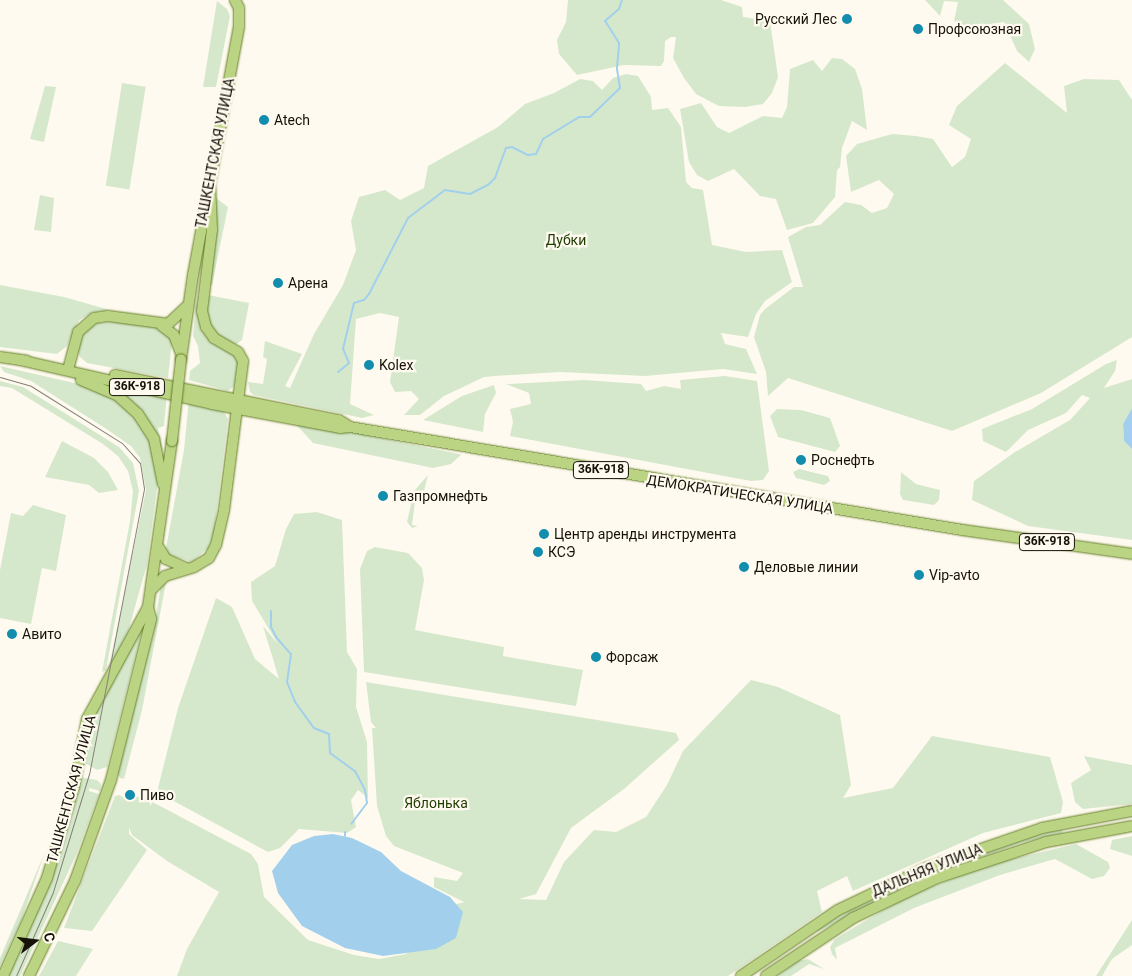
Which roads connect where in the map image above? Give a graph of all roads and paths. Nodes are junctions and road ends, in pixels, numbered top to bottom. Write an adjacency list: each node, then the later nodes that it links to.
1 (236, 1): 2 (main road, ТАШКЕНТСКАЯ УЛИЦА)
2 (210, 183): 3 (main road, ТАШКЕНТСКАЯ УЛИЦА); 10 (main road)
3 (188, 304): 4 (main road); 6 (main road, ТАШКЕНТСКАЯ УЛИЦА)
4 (161, 325): 6 (main road); 9 (main road)
5 (0, 357): 7 (main road, ДЕМОКРАТИЧЕСКАЯ УЛИЦА / 36К-918)
6 (181, 357): 13 (main road, ТАШКЕНТСКАЯ УЛИЦА, bridge)
7 (20, 360): 8 (main road, ДЕМОКРАТИЧЕСКАЯ УЛИЦА / 36К-918); 9 (main road, ДЕМОКРАТИЧЕСКАЯ УЛИЦА / 36К-918)
8 (38, 366): 11 (main road, ДЕМОКРАТИЧЕСКАЯ УЛИЦА / 36К-918); 13 (main road)
9 (68, 366): 10 (main road, ДЕМОКРАТИЧЕСКАЯ УЛИЦА / 36К-918)
10 (238, 398): 11 (main road); 12 (main road, ДЕМОКРАТИЧЕСКАЯ УЛИЦА / 36К-918)
11 (236, 409): 12 (main road, ДЕМОКРАТИЧЕСКАЯ УЛИЦА / 36К-918); 16 (main road)
12 (350, 427): 15 (main road, ДЕМОКРАТИЧЕСКАЯ УЛИЦА / 36К-918)
13 (164, 505): 14 (main road, ТАШКЕНТСКАЯ УЛИЦА)
14 (159, 548): 16 (main road); 17 (main road, ТАШКЕНТСКАЯ УЛИЦА)
15 (1132, 554)
16 (186, 568): 17 (main road)
17 (152, 589): 18 (main road, ТАШКЕНТСКАЯ УЛИЦА)
18 (148, 607): 25 (main road, ТАШКЕНТСКАЯ УЛИЦА); 26 (main road, ТАШКЕНТСКАЯ УЛИЦА)
19 (1132, 811): 20 (main road, ДАЛЬНЯЯ УЛИЦА)
20 (1088, 818): 22 (main road); 23 (main road, ДАЛЬНЯЯ УЛИЦА)
21 (1132, 826): 22 (main road, ДАЛЬНЯЯ УЛИЦА)
22 (1091, 832): 24 (main road, ДАЛЬНЯЯ УЛИЦА)
23 (805, 931): 24 (main road); 27 (main road, ДАЛЬНЯЯ УЛИЦА)
24 (813, 943): 28 (main road, ДАЛЬНЯЯ УЛИЦА)
25 (3, 976)
26 (29, 976)
27 (742, 976)
28 (766, 976)

